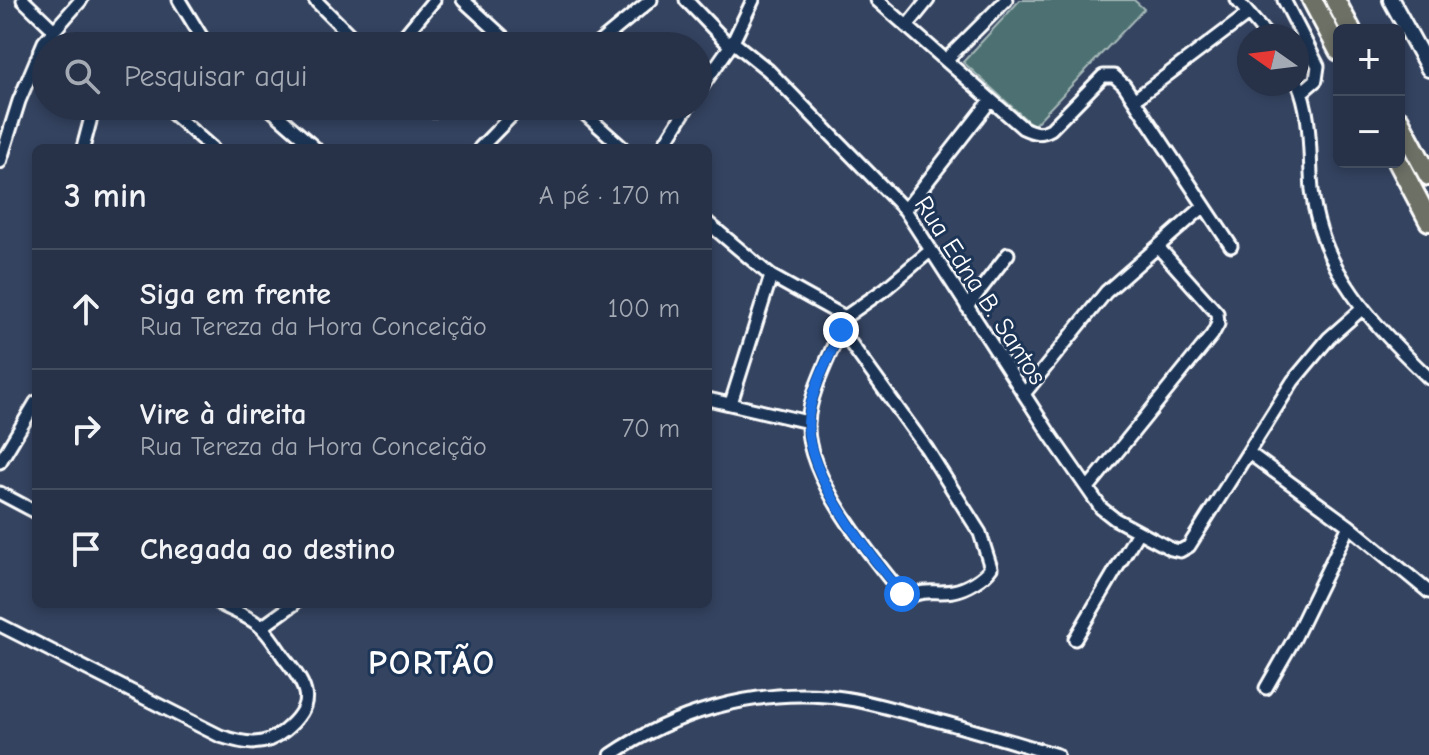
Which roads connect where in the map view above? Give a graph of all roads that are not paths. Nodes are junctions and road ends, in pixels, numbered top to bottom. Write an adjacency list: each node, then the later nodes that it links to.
1 (23, 0): 23 (street)
2 (81, 0): 23 (street)
3 (179, 0): 25 (street)
4 (315, 0): 26 (street)
5 (434, 0): 27 (street)
6 (463, 0): 28 (street)
7 (651, 0): 29 (street)
8 (686, 0): 31 (street, Rua Edna B. Santos)
9 (753, 0): 31 (street)
10 (877, 0): 22 (street)
11 (928, 0): 22 (street)
12 (1006, 0): 33 (street)
13 (1237, 0): 18 (street)
14 (1284, 0): 20 (street)
15 (1312, 0): 30 (highway)
16 (1335, 0): 21 (highway)
17 (1391, 0): 34 (street)
18 (1248, 14): 19 (street); 40 (street)
19 (1257, 24)
20 (1296, 24)
21 (1348, 24)
22 (907, 26): 33 (street)
23 (53, 29): 24 (street)
24 (52, 32)
25 (198, 32)
26 (347, 32)
27 (408, 32)
28 (498, 32)
29 (612, 32)
30 (1333, 40)
31 (732, 44): 35 (street); 59 (street, Rua Edna B. Santos)
32 (1309, 49): 37 (street)
33 (946, 60): 39 (street)
34 (1429, 69)
35 (712, 72)
36 (32, 75): 48 (street)
37 (1309, 83)
38 (1301, 96): 68 (street)
39 (991, 100): 40 (street); 59 (street)
40 (1134, 100): 58 (street)
41 (90, 120): 49 (street)
42 (180, 120): 50 (street)
43 (283, 120): 51 (street)
44 (507, 120): 52 (street)
45 (592, 120): 53 (street)
46 (679, 120): 54 (street)
47 (1405, 131): 57 (highway)
48 (4, 137): 55 (street)
49 (84, 144)
50 (207, 144)
51 (310, 144)
52 (484, 144)
53 (619, 144)
54 (664, 144)
55 (0, 162)
56 (1401, 168): 60 (highway)
57 (1429, 176)
58 (1203, 207): 62 (street); 63 (street)
59 (905, 210): 64 (street, Rua Edna B. Santos)
60 (1429, 221)
61 (712, 226): 66 (street)
62 (1231, 246)
63 (1158, 247): 72 (street); 79 (street)
64 (930, 251): 67 (street, Rua Edna B. Santos); 69 (street)
65 (1008, 254): 67 (street)
66 (771, 276): 69 (street); 74 (street)
67 (967, 307): 72 (street, Rua Edna B. Santos)
68 (1363, 308): 71 (street); 77 (street)
69 (845, 317): 70 (street)
70 (841, 330): 76 (street); 76 (street)
71 (1429, 378)
72 (1024, 394): 79 (street, Rua Edna B. Santos)
73 (712, 400): 74 (street)
74 (731, 403): 76 (street)
75 (32, 409): 78 (street)
76 (808, 422)
77 (1249, 453): 82 (street); 83 (street, Rua Edna B. Santos)
78 (0, 462)
79 (1088, 488): 83 (street, Rua Edna B. Santos)
80 (0, 493): 81 (street)
81 (32, 510)
82 (1349, 526): 84 (street); 90 (street)
83 (1138, 532): 89 (street)
84 (1429, 592)
85 (227, 608): 88 (street)
86 (288, 608): 88 (street)
87 (0, 625): 88 (street)
88 (262, 627)
89 (1075, 639)
90 (1266, 688)
91 (611, 755): 92 (street)
92 (1057, 755)

